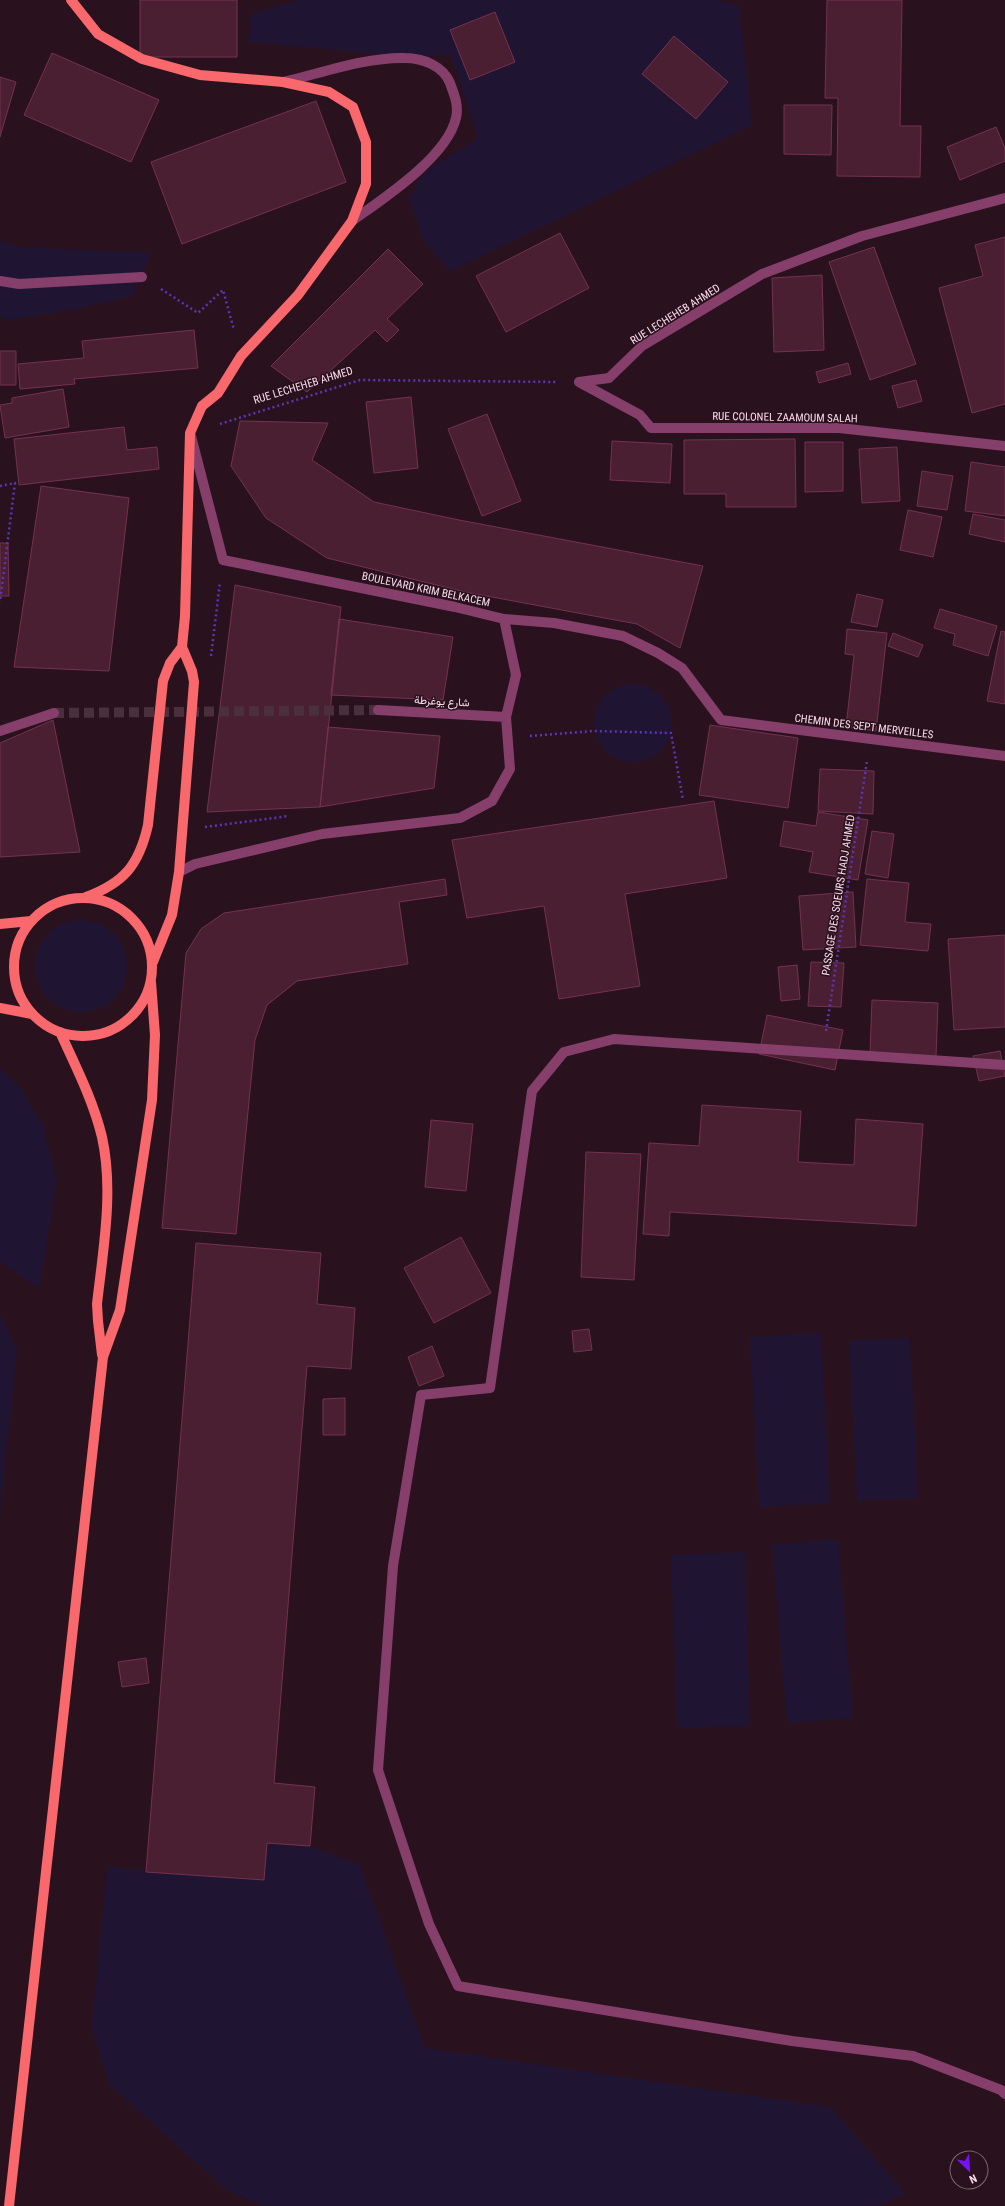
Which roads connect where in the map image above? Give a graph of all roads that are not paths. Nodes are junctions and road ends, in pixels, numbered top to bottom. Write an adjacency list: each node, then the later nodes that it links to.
1 (71, 0): 2 (main road)
2 (283, 82): 4 (main road); 4 (street)
3 (1005, 198): 7 (street, RUE LECHEHEB AHMED)
4 (352, 221): 8 (main road)
5 (142, 277): 6 (street)
6 (0, 281)
7 (579, 382): 9 (street, RUE COLONEL ZAAMOUM SALAH)
8 (190, 433): 10 (street, BOULEVARD KRIM BELKACEM); 11 (main road)
9 (1005, 446)
10 (504, 619): 14 (street); 15 (street, BOULEVARD KRIM BELKACEM)
11 (182, 647): 18 (main road); 19 (main road)
12 (378, 710): 14 (street, شارع يوغرطة)
13 (54, 712): 16 (street)
14 (506, 717): 18 (street)
15 (721, 720): 17 (street, CHEMIN DES SEPT MERVEILLES)
16 (0, 731)
17 (1005, 756)
18 (179, 872): 22 (main road)
19 (85, 898): 20 (main road); 22 (main road)
20 (31, 921): 21 (main road); 25 (main road)
21 (0, 924)
22 (153, 962): 23 (main road)
23 (151, 982): 26 (main road); 28 (main road)
24 (0, 1008): 25 (main road)
25 (32, 1014): 26 (main road)
26 (60, 1032): 28 (main road)
27 (1005, 1065): 29 (street)
28 (103, 1357): 30 (main road)
29 (1005, 2094)
30 (9, 2206)

